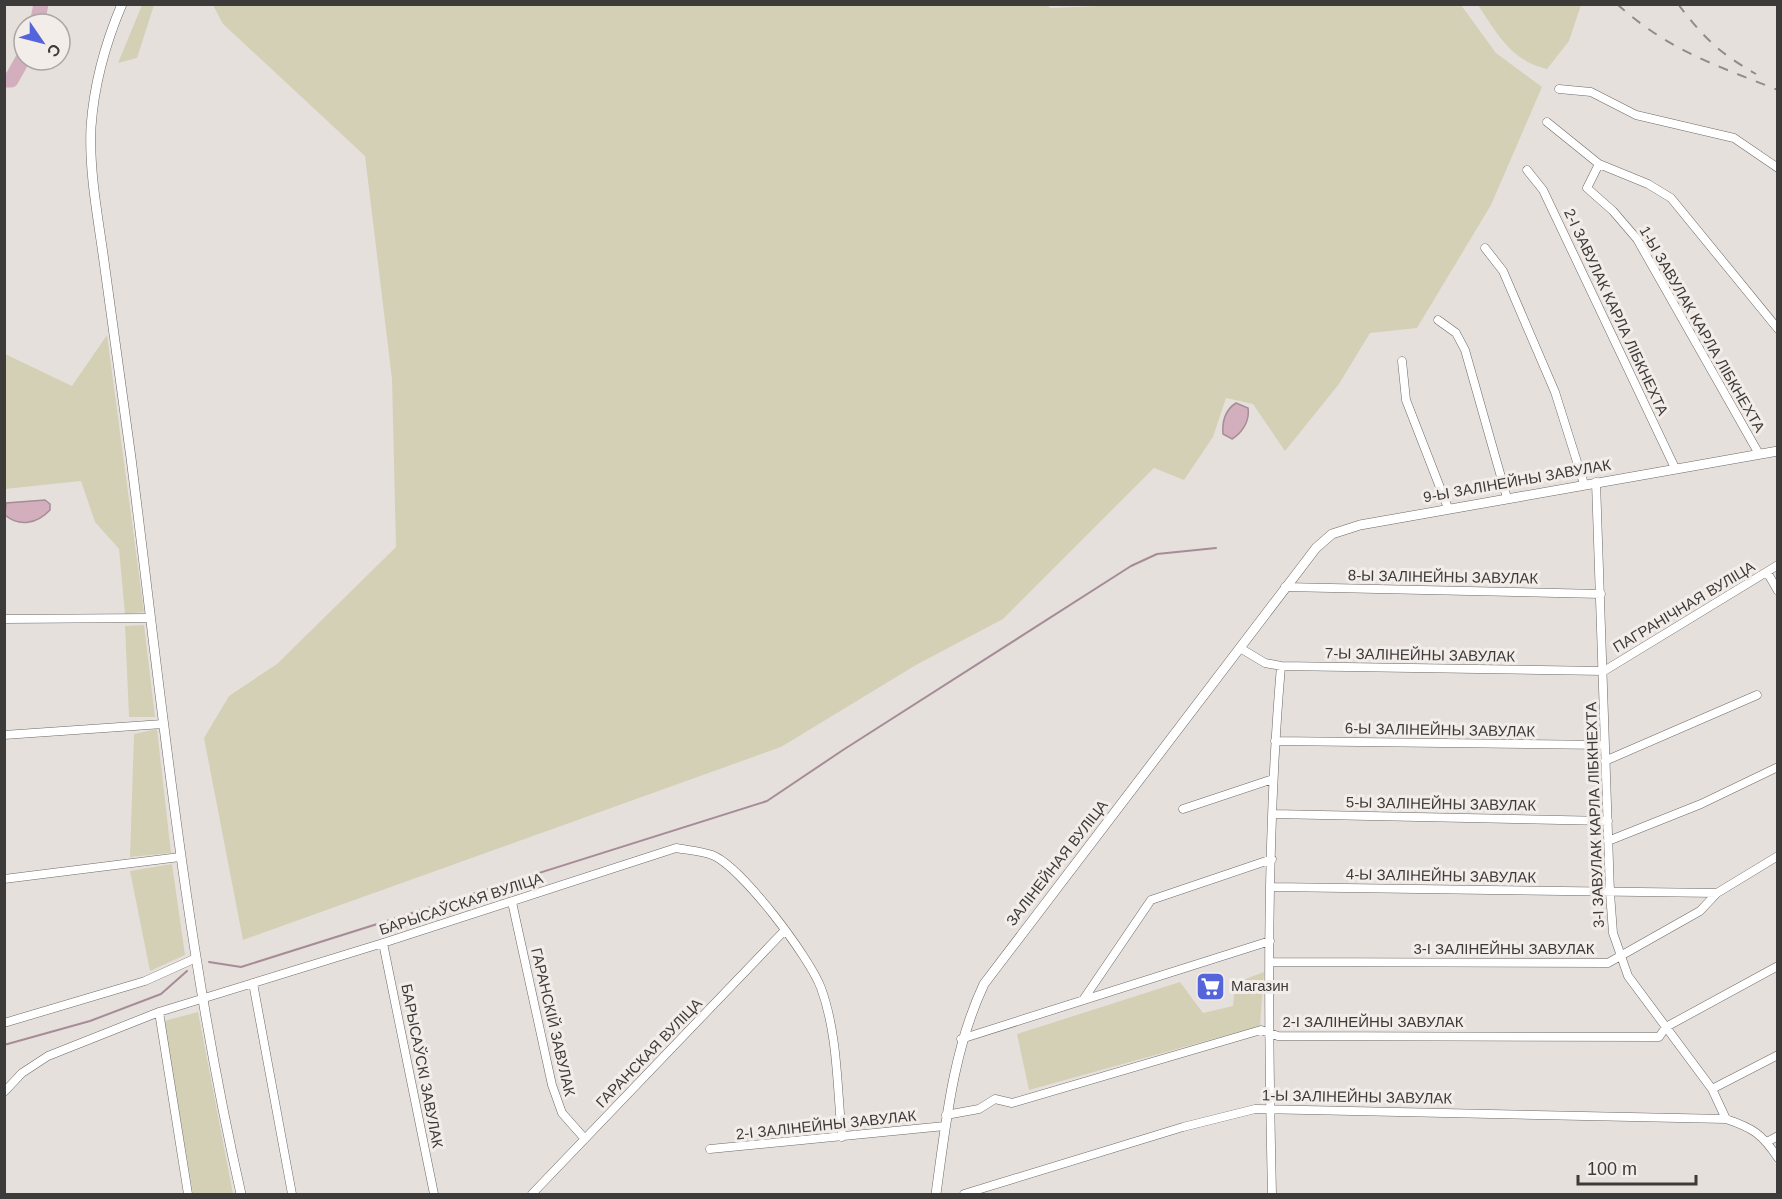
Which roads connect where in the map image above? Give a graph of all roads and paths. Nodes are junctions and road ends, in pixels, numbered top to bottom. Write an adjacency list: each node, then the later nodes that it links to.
1 (122, 4): 23 (street)
2 (1559, 89): 5 (street)
3 (1547, 122): 4 (street)
4 (1599, 164): 9 (street); 12 (street, 1-Ы ЗАВУЛАК КАРЛА ЛІБКНЕХТА)
5 (1778, 168)
6 (1527, 170): 13 (street, 2-І ЗАВУЛАК КАРЛА ЛІБКНЕХТА)
7 (1485, 248): 15 (street)
8 (1438, 320): 16 (street)
9 (1778, 329)
10 (1402, 361): 17 (street)
11 (1778, 451): 12 (street, 9-Ы ЗАЛІНЕЙНЫ ЗАВУЛАК)
12 (1759, 454): 13 (street, 9-Ы ЗАЛІНЕЙНЫ ЗАВУЛАК)
13 (1675, 468): 14 (street, 9-Ы ЗАЛІНЕЙНЫ ЗАВУЛАК)
14 (1596, 482): 15 (street, 9-Ы ЗАЛІНЕЙНЫ ЗАВУЛАК); 22 (street, 3-І ЗАВУЛАК КАРЛА ЛІБКНЕХТА)
15 (1584, 484): 16 (street, 9-Ы ЗАЛІНЕЙНЫ ЗАВУЛАК)
16 (1507, 498): 17 (street, 9-Ы ЗАЛІНЕЙНЫ ЗАВУЛАК)
17 (1448, 508): 20 (street, 9-Ы ЗАЛІНЕЙНЫ ЗАВУЛАК)
18 (1778, 565): 19 (street, ПАГРАНІЧНАЯ ВУЛІЦА)
19 (1767, 572): 21 (street); 27 (street, ПАГРАНІЧНАЯ ВУЛІЦА)
20 (1286, 587): 22 (street, 8-Ы ЗАЛІНЕЙНЫ ЗАВУЛАК); 25 (street, ЗАЛІНЕЙНАЯ ВУЛІЦА)
21 (1778, 591)
22 (1600, 594): 27 (street, 3-І ЗАВУЛАК КАРЛА ЛІБКНЕХТА)
23 (150, 618): 24 (street); 29 (street)
24 (4, 619)
25 (1240, 648): 26 (street, 7-Ы ЗАЛІНЕЙНЫ ЗАВУЛАК); 62 (street, ЗАЛІНЕЙНАЯ ВУЛІЦА)
26 (1281, 666): 27 (street, 7-Ы ЗАЛІНЕЙНЫ ЗАВУЛАК); 31 (street)
27 (1604, 671): 32 (street, 3-І ЗАВУЛАК КАРЛА ЛІБКНЕХТА)
28 (1757, 695): 33 (street)
29 (163, 724): 30 (street); 41 (street)
30 (4, 735)
31 (1275, 741): 32 (street, 6-Ы ЗАЛІНЕЙНЫ ЗАВУЛАК); 35 (street)
32 (1605, 745): 33 (street, 3-І ЗАВУЛАК КАРЛА ЛІБКНЕХТА)
33 (1605, 761): 38 (street, 3-І ЗАВУЛАК КАРЛА ЛІБКНЕХТА)
34 (1778, 767): 39 (street)
35 (1273, 779): 36 (street); 37 (street)
36 (1183, 809)
37 (1273, 814): 38 (street, 5-Ы ЗАЛІНЕЙНЫ ЗАВУЛАК); 42 (street)
38 (1608, 821): 39 (street, 3-І ЗАВУЛАК КАРЛА ЛІБКНЕХТА)
39 (1608, 841): 45 (street, 3-І ЗАВУЛАК КАРЛА ЛІБКНЕХТА)
40 (1778, 856): 46 (street, 3-І ЗАЛІНЕЙНЫ ЗАВУЛАК)
41 (180, 857): 43 (street); 51 (street)
42 (1272, 859): 44 (street); 57 (street)
43 (4, 879)
44 (1272, 886): 45 (street, 4-Ы ЗАЛІНЕЙНЫ ЗАВУЛАК); 49 (street)
45 (1610, 893): 46 (street, 4-Ы ЗАЛІНЕЙНЫ ЗАВУЛАК); 52 (street, 3-І ЗАВУЛАК КАРЛА ЛІБКНЕХТА)
46 (1717, 893): 52 (street, 3-І ЗАЛІНЕЙНЫ ЗАВУЛАК)
47 (512, 902): 48 (street, БАРЫСАЎСКАЯ ВУЛІЦА); 50 (street, БАРЫСАЎСКАЯ ВУЛІЦА); 72 (street, ГАРАНСКІЙ ЗАВУЛАК)
48 (784, 930): 71 (street); 72 (street, ГАРАНСКАЯ ВУЛІЦА)
49 (1270, 941): 53 (street); 57 (street)
50 (383, 943): 55 (street, БАРЫСАЎСКАЯ ВУЛІЦА); 79 (street, БАРЫСАЎСКІ ЗАВУЛАК)
51 (196, 958): 56 (street); 59 (street)
52 (1620, 959): 53 (street, 3-І ЗАЛІНЕЙНЫ ЗАВУЛАК); 60 (street, 3-І ЗАВУЛАК КАРЛА ЛІБКНЕХТА)
53 (1270, 962): 61 (street)
54 (1778, 966): 60 (street)
55 (253, 983): 56 (street, БАРЫСАЎСКАЯ ВУЛІЦА); 78 (street)
56 (201, 1000): 58 (street, БАРЫСАЎСКАЯ ВУЛІЦА); 77 (street)
57 (1083, 1000): 62 (street)
58 (159, 1012): 65 (street, БАРЫСАЎСКАЯ ВУЛІЦА); 76 (street)
59 (4, 1023)
60 (1666, 1027): 61 (street, 2-І ЗАЛІНЕЙНЫ ЗАВУЛАК); 64 (street, 3-І ЗАВУЛАК КАРЛА ЛІБКНЕХТА)
61 (1269, 1033): 66 (street); 67 (street, 2-І ЗАЛІНЕЙНЫ ЗАВУЛАК)
62 (961, 1039): 67 (street, ЗАЛІНЕЙНАЯ ВУЛІЦА)
63 (1778, 1055): 64 (street)
64 (1712, 1089): 68 (street, 3-І ЗАВУЛАК КАРЛА ЛІБКНЕХТА)
65 (4, 1092)
66 (1270, 1109): 68 (street, 1-Ы ЗАЛІНЕЙНЫ ЗАВУЛАК); 82 (street, 1-Ы ЗАЛІНЕЙНЫ ЗАВУЛАК); 83 (street)
67 (946, 1115): 69 (street, ЗАЛІНЕЙНАЯ ВУЛІЦА)
68 (1726, 1119): 73 (street)
69 (945, 1126): 71 (street, 2-І ЗАЛІНЕЙНЫ ЗАВУЛАК); 81 (street, ЗАЛІНЕЙНАЯ ВУЛІЦА)
70 (1778, 1136): 73 (street)
71 (843, 1137): 74 (street, 2-І ЗАЛІНЕЙНЫ ЗАВУЛАК)
72 (585, 1139): 80 (street, ГАРАНСКАЯ ВУЛІЦА)
73 (1767, 1142): 75 (street)
74 (710, 1149)
75 (1778, 1158)
76 (188, 1194)
77 (241, 1194)
78 (292, 1194)
79 (434, 1194)
80 (532, 1194)
81 (936, 1194)
82 (964, 1194)
83 (1272, 1194)

